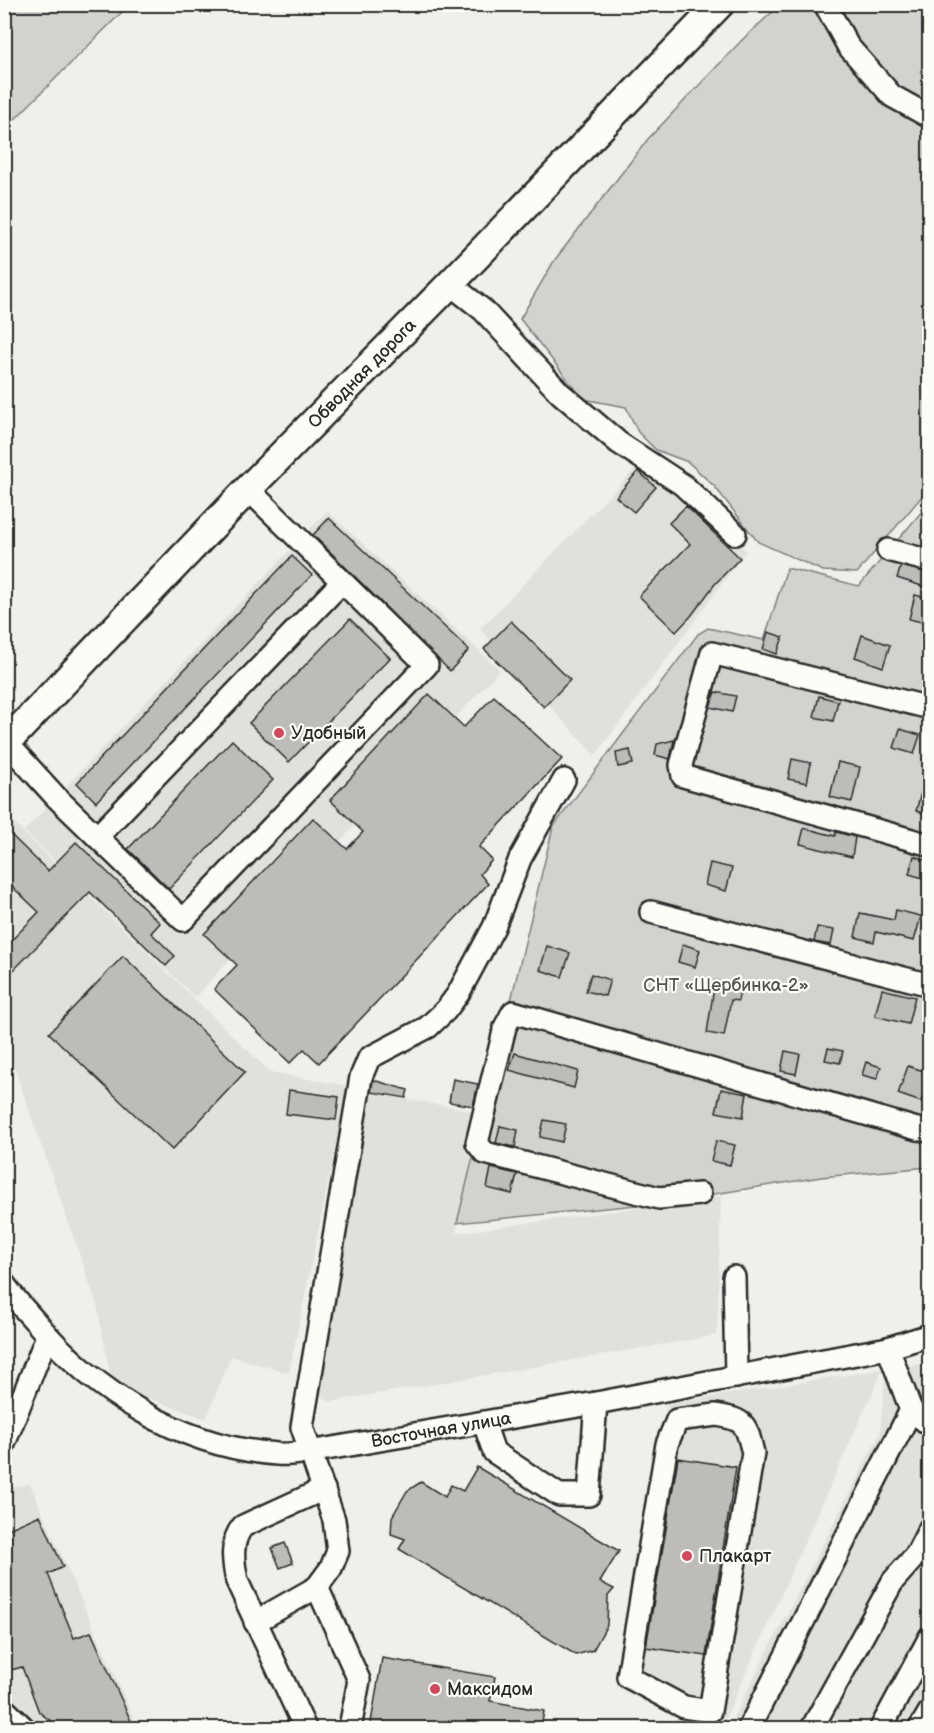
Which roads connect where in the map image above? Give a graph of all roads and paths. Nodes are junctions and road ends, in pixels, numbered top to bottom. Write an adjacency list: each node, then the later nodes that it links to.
1 (720, 4): 4 (main road, Обводная дорога)
2 (825, 4): 3 (street)
3 (930, 117)
4 (450, 284): 5 (main road, Обводная дорога); 6 (street)
5 (248, 489): 9 (street); 11 (main road, Обводная дорога)
6 (735, 534)
7 (888, 550): 8 (street)
8 (930, 561)
9 (342, 582): 13 (street); 13 (street)
10 (930, 708): 14 (street)
11 (6, 744): 13 (street)
12 (564, 780): 32 (street)
13 (98, 837)
14 (930, 845)
15 (651, 912): 16 (street)
16 (930, 985)
17 (930, 1131): 18 (street)
18 (700, 1194)
19 (734, 1277): 24 (street)
20 (4, 1284): 22 (street, Восточная улица)
21 (930, 1335): 23 (street, Восточная улица)
22 (47, 1336): 31 (street); 32 (street, Восточная улица)
23 (888, 1348): 24 (street, Восточная улица); 27 (street)
24 (736, 1377): 25 (street, Восточная улица)
25 (710, 1381): 26 (street, Восточная улица); 28 (street)
26 (596, 1403): 29 (street, Восточная улица); 29 (street)
27 (921, 1409): 30 (street); 43 (street)
28 (716, 1415): 28 (street)
29 (484, 1423): 32 (street, Восточная улица)
30 (930, 1425)
31 (4, 1444)
32 (309, 1452): 33 (street)
33 (324, 1489): 35 (street); 36 (street)
34 (930, 1528): 44 (street)
35 (317, 1587): 36 (street); 42 (street)
36 (255, 1622): 41 (street)
37 (930, 1637): 45 (street)
38 (4, 1709): 40 (street)
39 (930, 1711): 46 (street)
40 (24, 1728)
41 (304, 1728)
42 (350, 1728)
43 (749, 1728)
44 (812, 1728)
45 (881, 1728)
46 (920, 1728)

